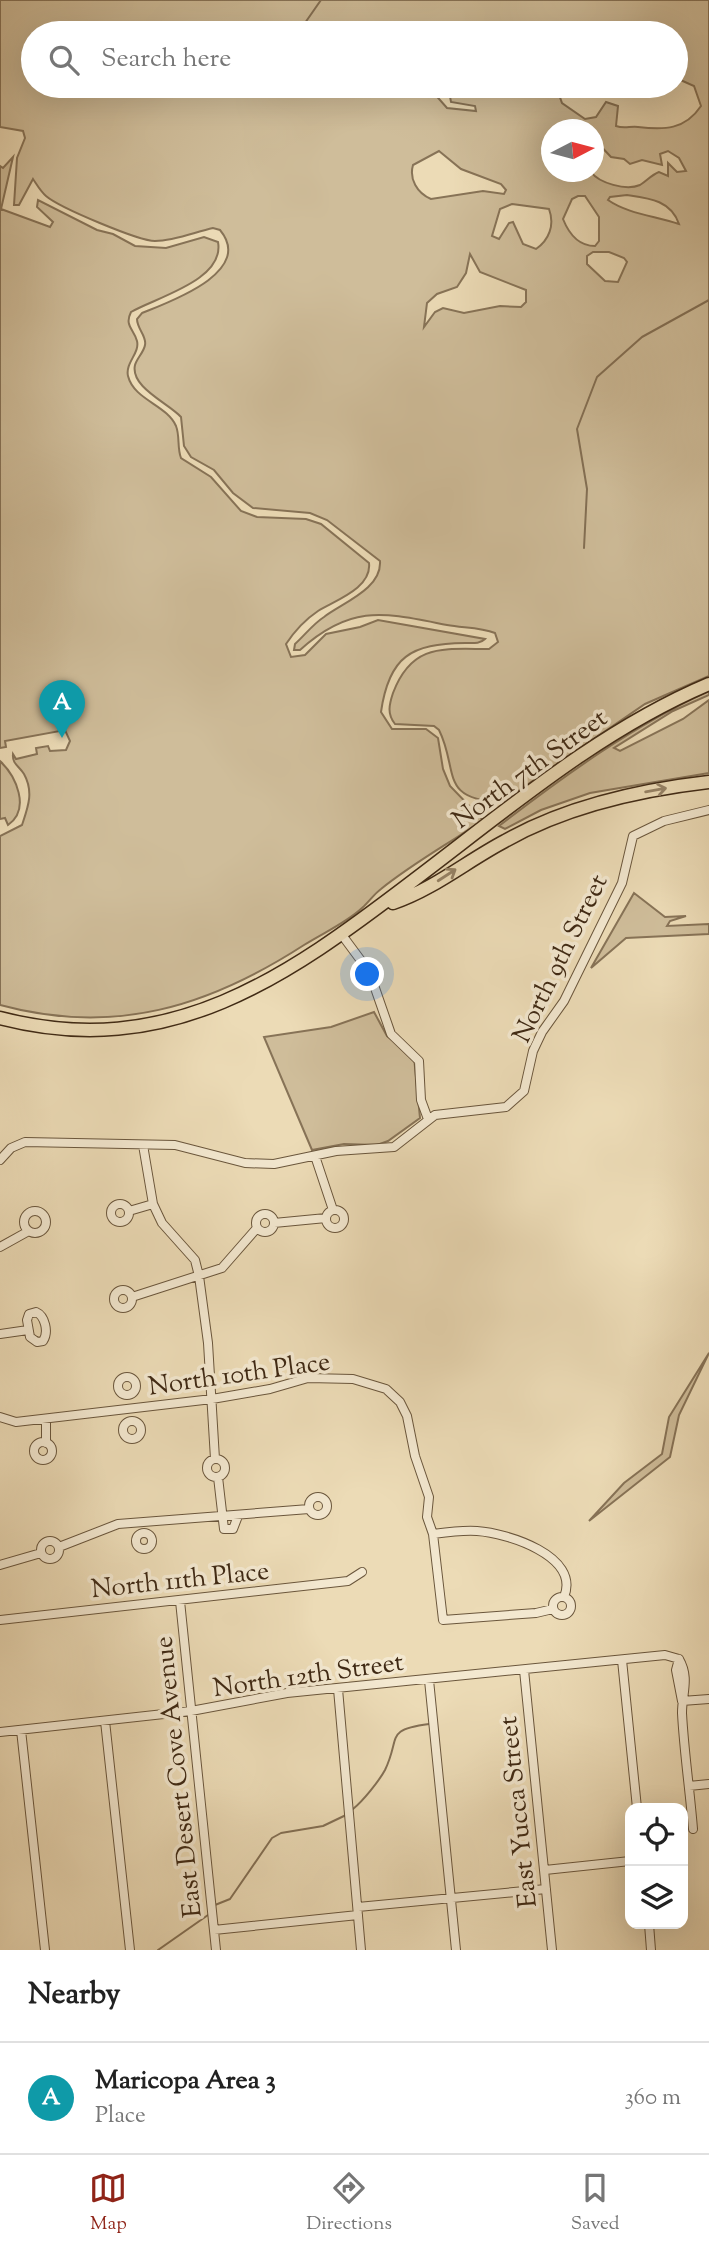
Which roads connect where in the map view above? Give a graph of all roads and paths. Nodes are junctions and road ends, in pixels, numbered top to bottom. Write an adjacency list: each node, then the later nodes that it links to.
1 (709, 684): 4 (main road, North 7th Street)
2 (709, 782): 4 (main road, North 7th Street, one-way to 2)
3 (709, 810): 7 (street, North 9th Street)
4 (386, 905): 5 (main road, North 7th Street)
5 (342, 935): 6 (main road, North 7th Street); 7 (street)
6 (0, 1018)
7 (428, 1119): 9 (street, North 9th Street)
8 (143, 1144): 9 (street, North 9th Street); 10 (street, North 9th Street); 11 (street)
9 (315, 1156): 12 (street)
10 (0, 1160)
11 (153, 1204): 13 (street); 19 (street)
12 (333, 1210): 14 (street); 14 (street)
13 (129, 1211)
14 (326, 1218): 15 (street)
15 (274, 1223): 16 (street); 16 (street)
16 (257, 1228): 19 (street)
17 (27, 1231): 18 (street)
18 (0, 1247)
19 (199, 1276): 20 (street); 24 (street)
20 (132, 1297)
21 (28, 1330): 22 (street)
22 (0, 1334)
23 (128, 1395): 25 (street, North 10th Place)
24 (212, 1399): 25 (street, North 10th Place); 32 (street); 35 (street, North 10th Place)
25 (129, 1410): 27 (street, North 10th Place); 28 (street, North 10th Place)
26 (0, 1417): 27 (street, North 10th Place)
27 (46, 1419): 29 (street)
28 (130, 1420)
29 (46, 1443)
30 (310, 1508): 31 (street)
31 (238, 1516): 32 (street); 32 (street)
32 (221, 1517): 33 (street)
33 (141, 1521): 34 (street); 36 (street)
34 (143, 1532)
35 (433, 1534): 40 (street); 42 (street)
36 (59, 1547): 37 (street); 37 (street)
37 (41, 1553): 38 (street)
38 (0, 1565)
39 (362, 1572): 41 (street, North 11th Place)
40 (564, 1597): 42 (street); 42 (street)
41 (180, 1601): 43 (street, North 11th Place); 50 (street, East Desert Cove Avenue)
42 (553, 1609)
43 (0, 1620)
44 (622, 1661): 45 (street, North 12th Street); 49 (street, North 12th Street); 56 (street)
45 (524, 1670): 46 (street, North 12th Street); 59 (street, East Yucca Street)
46 (429, 1679): 47 (street, North 12th Street); 61 (street)
47 (338, 1689): 50 (street, North 12th Street); 62 (street)
48 (709, 1699): 49 (street)
49 (682, 1701): 55 (street)
50 (191, 1712): 51 (street, North 12th Street); 64 (street, East Desert Cove Avenue)
51 (105, 1721): 52 (street, North 12th Street); 66 (street)
52 (21, 1730): 53 (street, North 12th Street); 65 (street)
53 (0, 1732)
54 (709, 1784): 55 (street)
55 (689, 1786): 57 (street)
56 (636, 1803)
57 (693, 1829)
58 (625, 1862): 59 (street)
59 (545, 1870): 60 (street, East Yucca Street)
60 (546, 1889): 61 (street); 70 (street, East Yucca Street)
61 (451, 1898): 62 (street); 69 (street)
62 (358, 1911): 64 (street); 68 (street)
63 (649, 1929): 71 (street)
64 (214, 1930): 67 (street, East Desert Cove Avenue)
65 (45, 1950)
66 (130, 1950)
67 (216, 1950)
68 (361, 1950)
69 (456, 1950)
70 (552, 1950)
71 (651, 1950)

